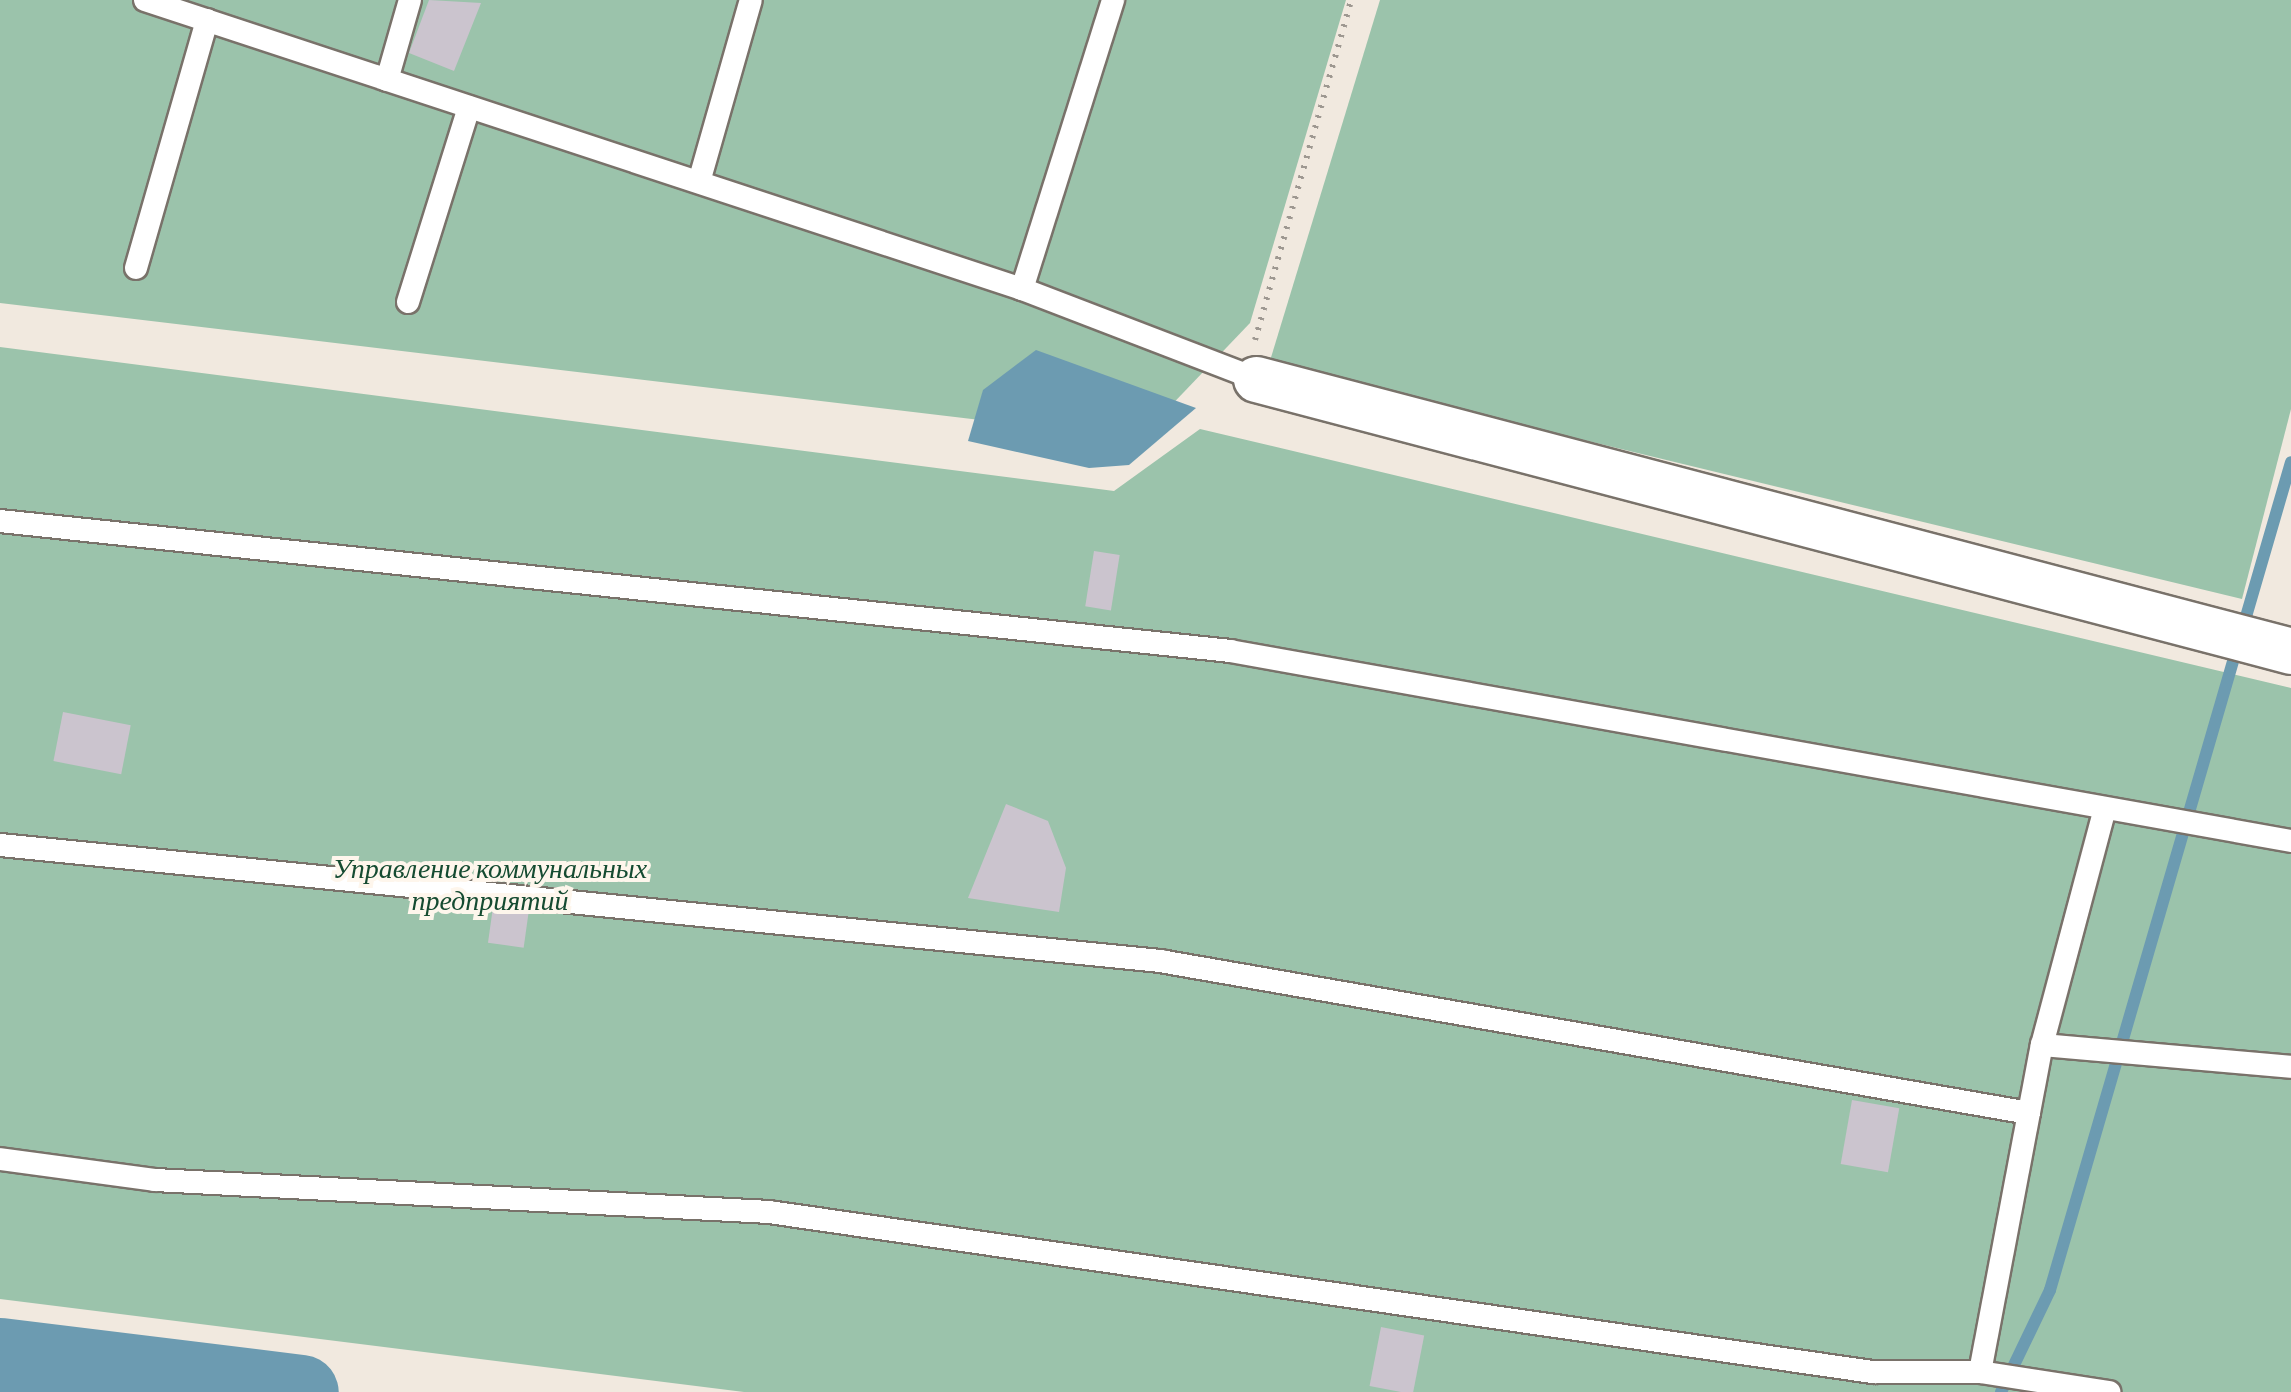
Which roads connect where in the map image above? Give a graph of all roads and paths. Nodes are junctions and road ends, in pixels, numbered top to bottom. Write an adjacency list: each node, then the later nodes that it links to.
1 (145, 0): 6 (lane)
2 (410, 0): 7 (lane)
3 (751, 0): 9 (lane)
4 (1113, 0): 11 (lane)
5 (1351, 0): 13 (path)
6 (206, 20): 7 (lane); 10 (lane)
7 (388, 80): 8 (lane)
8 (470, 107): 9 (lane); 12 (lane)
9 (699, 182): 11 (lane)
10 (136, 268)
11 (1022, 289): 13 (lane)
12 (408, 302)
13 (1256, 379): 15 (street)
14 (0, 521): 16 (lane)
15 (2291, 651)
16 (2105, 809): 17 (lane); 19 (lane)
17 (2291, 840)
18 (0, 845): 21 (lane)
19 (2042, 1045): 20 (lane); 21 (lane)
20 (2291, 1067)
21 (2029, 1113): 23 (lane)
22 (0, 1160): 23 (lane)
23 (1980, 1372): 24 (lane)
24 (2109, 1392)

